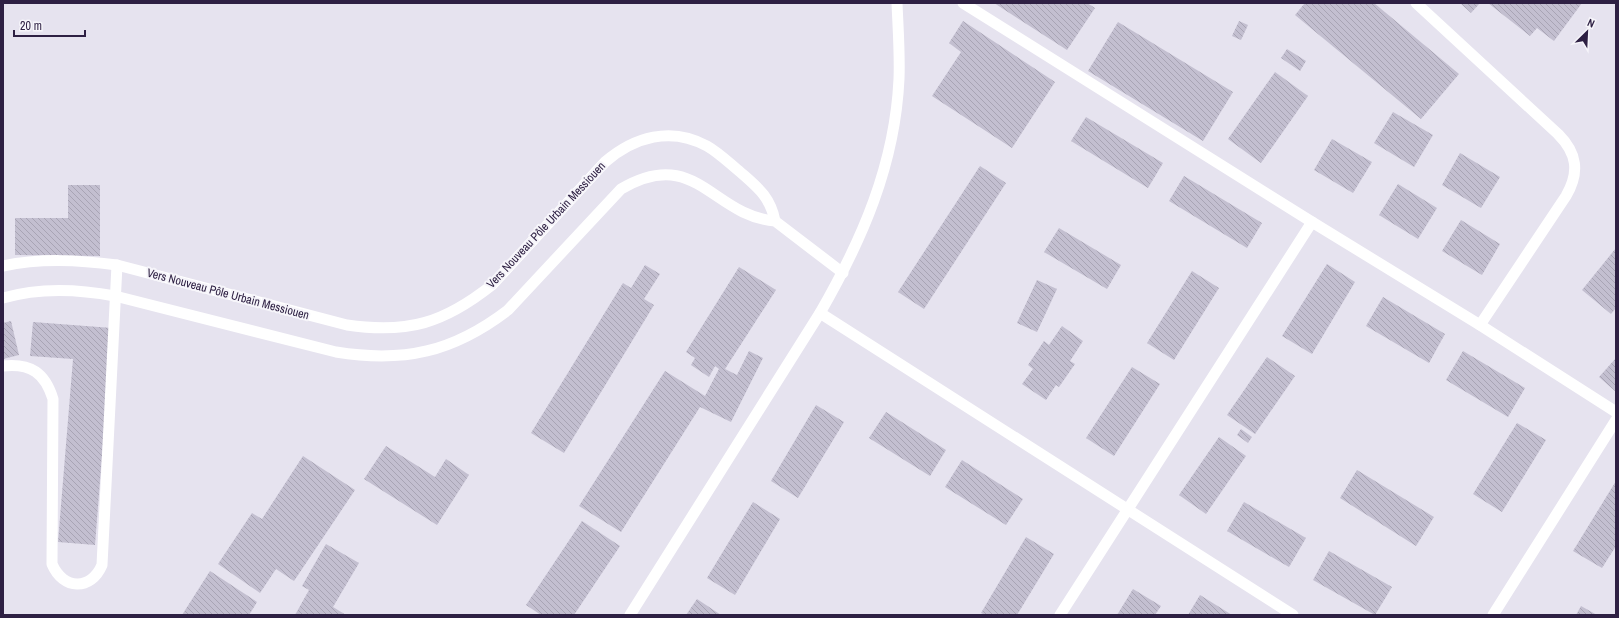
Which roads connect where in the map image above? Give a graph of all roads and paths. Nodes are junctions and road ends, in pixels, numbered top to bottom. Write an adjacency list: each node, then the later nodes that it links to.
1 (897, 3): 8 (street)
2 (963, 3): 5 (street)
3 (1416, 3): 12 (street)
4 (775, 221): 6 (street, Vers Nouveau Pôle Urbain Messiouen); 8 (street); 9 (street)
5 (1312, 222): 12 (street); 16 (street)
6 (117, 265): 7 (street, Vers Nouveau Pôle Urbain Messiouen); 9 (street)
7 (3, 266)
8 (843, 273): 11 (street)
9 (115, 296): 10 (street); 13 (street)
10 (3, 298)
11 (820, 313): 16 (street); 17 (street)
12 (1480, 325): 14 (street)
13 (3, 366)
14 (1616, 412)
15 (1616, 420): 20 (street)
16 (1128, 509): 18 (street); 19 (street)
17 (630, 615)
18 (1060, 615)
19 (1293, 615)
20 (1493, 615)

